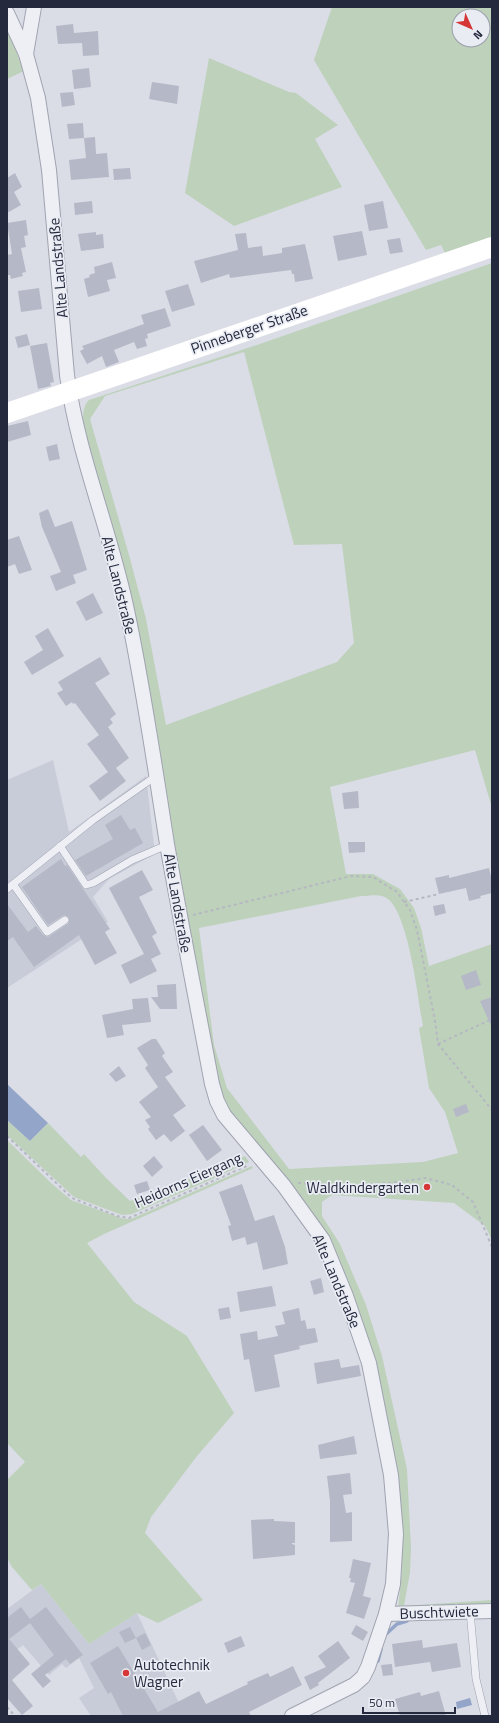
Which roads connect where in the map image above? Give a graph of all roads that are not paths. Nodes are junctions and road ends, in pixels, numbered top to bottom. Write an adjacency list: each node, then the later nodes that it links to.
1 (34, 7): 3 (street)
2 (7, 13): 3 (street, Alte Landstraße)
3 (26, 54): 5 (street, Alte Landstraße)
4 (492, 246): 5 (main road, Pinneberger Straße)
5 (69, 391): 6 (main road, Pinneberger Straße); 7 (street, Alte Landstraße)
6 (7, 412)
7 (156, 776): 8 (street, Alte Landstraße); 9 (lane)
8 (167, 845): 9 (lane); 14 (street, Alte Landstraße)
9 (60, 846): 10 (lane)
10 (10, 886): 11 (lane)
11 (65, 920)
12 (492, 1610): 13 (street, Buschtwiete)
13 (470, 1611): 14 (street, Buschtwiete); 16 (lane)
14 (386, 1614): 15 (street, Alte Landstraße)
15 (292, 1716)
16 (485, 1716)

